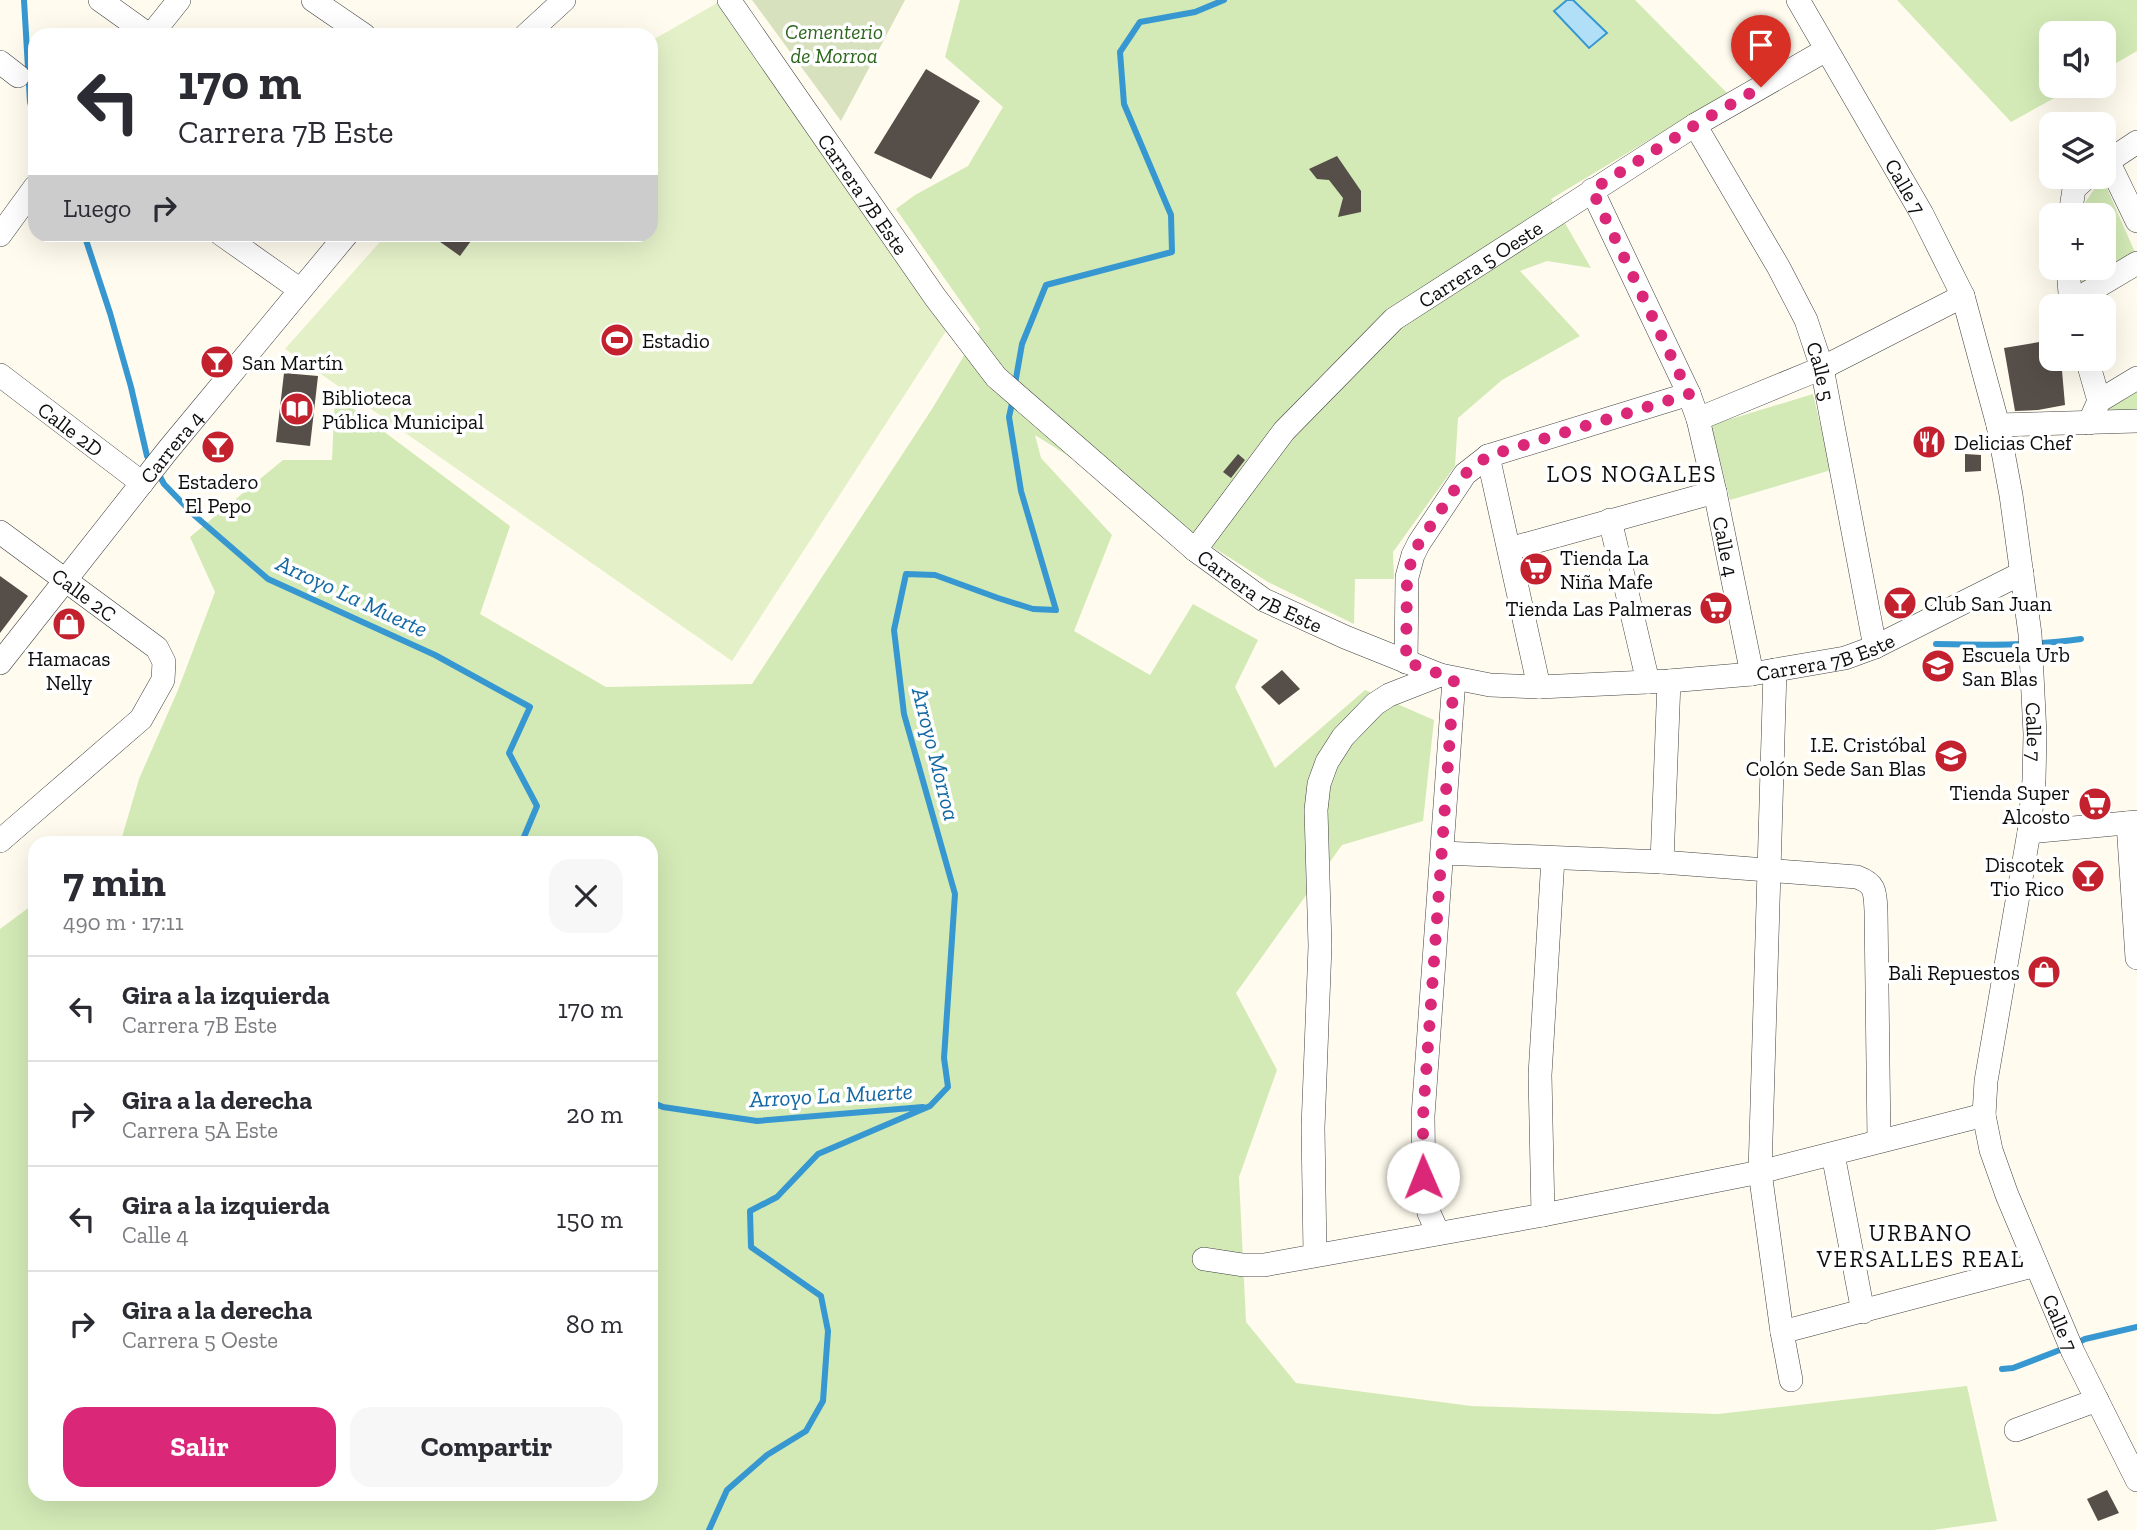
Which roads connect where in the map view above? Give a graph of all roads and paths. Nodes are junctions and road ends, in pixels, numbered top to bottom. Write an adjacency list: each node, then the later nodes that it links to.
1 (100, 0): 8 (street)
2 (179, 0): 9 (street)
3 (313, 0): 10 (street)
4 (529, 0): 7 (street)
5 (729, 0): 43 (street, Carrera 7B Este)
6 (1798, 0): 12 (street, Calle 7)
7 (554, 4): 11 (street)
8 (140, 28)
9 (156, 28)
10 (354, 28)
11 (532, 28)
12 (1826, 50): 13 (street, Carrera 5 Oeste); 26 (street, Calle 7)
13 (1695, 125): 17 (street, Carrera 5 Oeste); 27 (street, Calle 5)
14 (2137, 142): 15 (street)
15 (2116, 156)
16 (2116, 182): 19 (street)
17 (1592, 190): 31 (street, Calle 4); 43 (street, Carrera 5 Oeste)
18 (28, 195): 20 (street)
19 (2137, 221)
20 (3, 225)
21 (232, 242): 24 (street)
22 (340, 242): 24 (street, Carrera 4)
23 (2137, 263): 25 (street)
24 (299, 289): 38 (street, Carrera 4)
25 (2086, 294)
26 (1963, 296): 27 (street); 36 (street, Calle 7)
27 (1822, 368): 33 (street); 46 (street, Calle 5)
28 (2090, 371): 32 (street)
29 (0, 375): 38 (street, Calle 2D)
30 (2137, 378): 32 (street)
31 (1689, 394): 33 (street, Calle 4); 37 (street)
32 (2099, 401): 35 (street)
33 (1698, 419): 39 (street, Calle 4)
34 (2137, 421): 35 (street)
35 (2089, 423): 36 (street)
36 (1998, 425): 44 (street, Calle 7)
37 (1488, 456): 42 (street); 47 (street)
38 (147, 477): 45 (street, Carrera 4)
39 (1715, 492): 40 (street); 50 (street, Calle 4)
40 (1610, 520): 42 (street); 52 (street)
41 (0, 532): 45 (street, Calle 2C)
42 (1508, 549): 53 (street)
43 (1195, 550): 47 (street, Carrera 7B Este)
44 (2022, 573): 46 (street, Carrera 7B Este); 55 (street, Calle 7)
45 (65, 579): 48 (street, Carrera 4); 56 (street, Calle 2C)
46 (1875, 646): 49 (street, Carrera 7B Este)
47 (1406, 662): 51 (street, Carrera 7B Este)
48 (0, 663)
49 (1775, 670): 50 (street, Carrera 7B Este); 60 (street)
50 (1752, 674): 52 (street, Carrera 7B Este)
51 (1447, 677): 53 (street, Carrera 7B Este); 57 (street); 68 (street)
52 (1659, 682): 53 (street, Carrera 7B Este); 59 (street)
53 (1539, 687)
54 (2132, 823): 55 (street); 61 (street)
55 (2029, 832): 62 (street, Calle 7)
56 (0, 841)
57 (1442, 853): 58 (street); 67 (street)
58 (1553, 858): 59 (street); 66 (street)
59 (1662, 862): 60 (street)
60 (1768, 871): 63 (street); 65 (street)
61 (2137, 958)
62 (1984, 1115): 63 (street); 70 (street, Calle 7)
63 (1879, 1141): 64 (street)
64 (1833, 1154): 65 (street); 71 (street)
65 (1760, 1172): 66 (street); 72 (street)
66 (1543, 1215): 67 (street)
67 (1438, 1233): 68 (street)
68 (1315, 1255): 69 (street)
69 (1204, 1259)
70 (2036, 1265): 71 (street); 74 (street, Calle 7)
71 (1863, 1312): 72 (street)
72 (1782, 1332): 73 (street)
73 (1791, 1380)
74 (2097, 1400): 75 (street); 76 (street, Calle 7)
75 (2016, 1430)
76 (2137, 1480)

